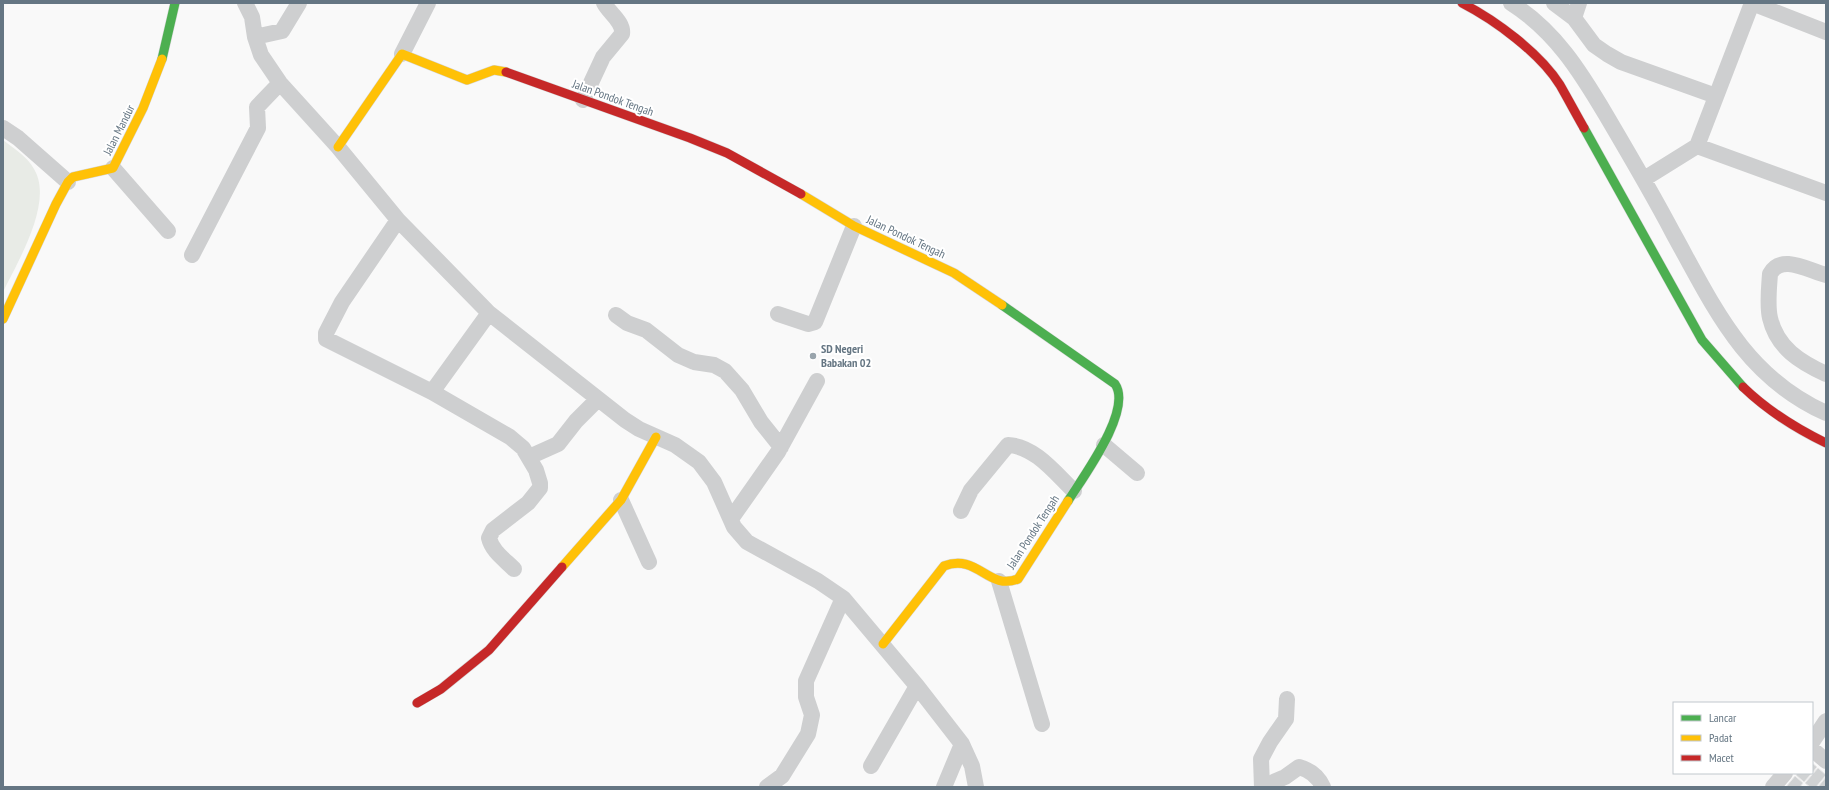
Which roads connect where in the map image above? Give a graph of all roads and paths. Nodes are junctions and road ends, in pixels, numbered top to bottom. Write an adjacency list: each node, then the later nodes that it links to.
1 (175, 3): 21 (street, Jalan Mandur)
2 (244, 3): 13 (street)
3 (299, 3): 13 (street)
4 (428, 3): 14 (street)
5 (604, 3): 17 (street)
6 (1462, 3): 40 (street)
7 (1511, 3): 22 (street)
8 (1554, 3): 11 (street)
9 (1579, 3): 11 (street)
10 (1752, 3): 12 (street); 16 (street)
11 (1574, 18): 16 (street)
12 (1826, 32)
13 (255, 37): 15 (street)
14 (402, 54): 17 (street, Jalan Pondok Tengah); 20 (street)
15 (280, 83): 20 (street); 28 (street)
16 (1716, 96): 19 (street)
17 (583, 100): 26 (street, Jalan Pondok Tengah)
18 (3, 128): 23 (street)
19 (1697, 146): 22 (street); 24 (street)
20 (338, 148): 25 (street)
21 (113, 168): 23 (street, Jalan Mandur); 27 (street)
22 (1644, 179): 38 (street)
23 (68, 182): 33 (street)
24 (1826, 194)
25 (398, 220): 30 (street); 36 (street)
26 (854, 226): 31 (street); 41 (street, Jalan Pondok Tengah)
27 (168, 231)
28 (192, 255)
29 (1826, 276): 34 (street)
30 (489, 313): 36 (street); 37 (street)
31 (778, 314)
32 (616, 315): 42 (street)
33 (3, 319)
34 (1826, 374)
35 (817, 381): 42 (street)
36 (432, 392): 43 (street)
37 (598, 399): 39 (street); 43 (street)
38 (1826, 413)
39 (656, 437): 46 (street); 48 (street)
40 (1826, 443)
41 (1104, 445): 44 (street); 45 (street, Jalan Pondok Tengah)
42 (781, 447): 48 (street)
43 (529, 457): 50 (street)
44 (1137, 473)
45 (1074, 491): 47 (street); 51 (street, Jalan Pondok Tengah)
46 (621, 500): 49 (street); 56 (street)
47 (961, 511)
48 (731, 519): 52 (street)
49 (649, 562)
50 (514, 568)
51 (999, 581): 53 (street, Jalan Pondok Tengah); 58 (street)
52 (843, 598): 53 (street); 65 (street)
53 (883, 644): 54 (street)
54 (917, 686): 60 (street); 63 (street)
55 (1287, 699): 68 (street)
56 (417, 703)
57 (1826, 721): 59 (street)
58 (1042, 724)
59 (1813, 740)
60 (962, 744): 66 (street); 67 (street)
61 (1813, 750): 62 (street)
62 (1826, 761)
63 (871, 766)
64 (1784, 774): 70 (street)
65 (767, 787)
66 (944, 787)
67 (976, 787)
68 (1262, 787): 69 (street)
69 (1323, 787)
70 (1773, 787)

